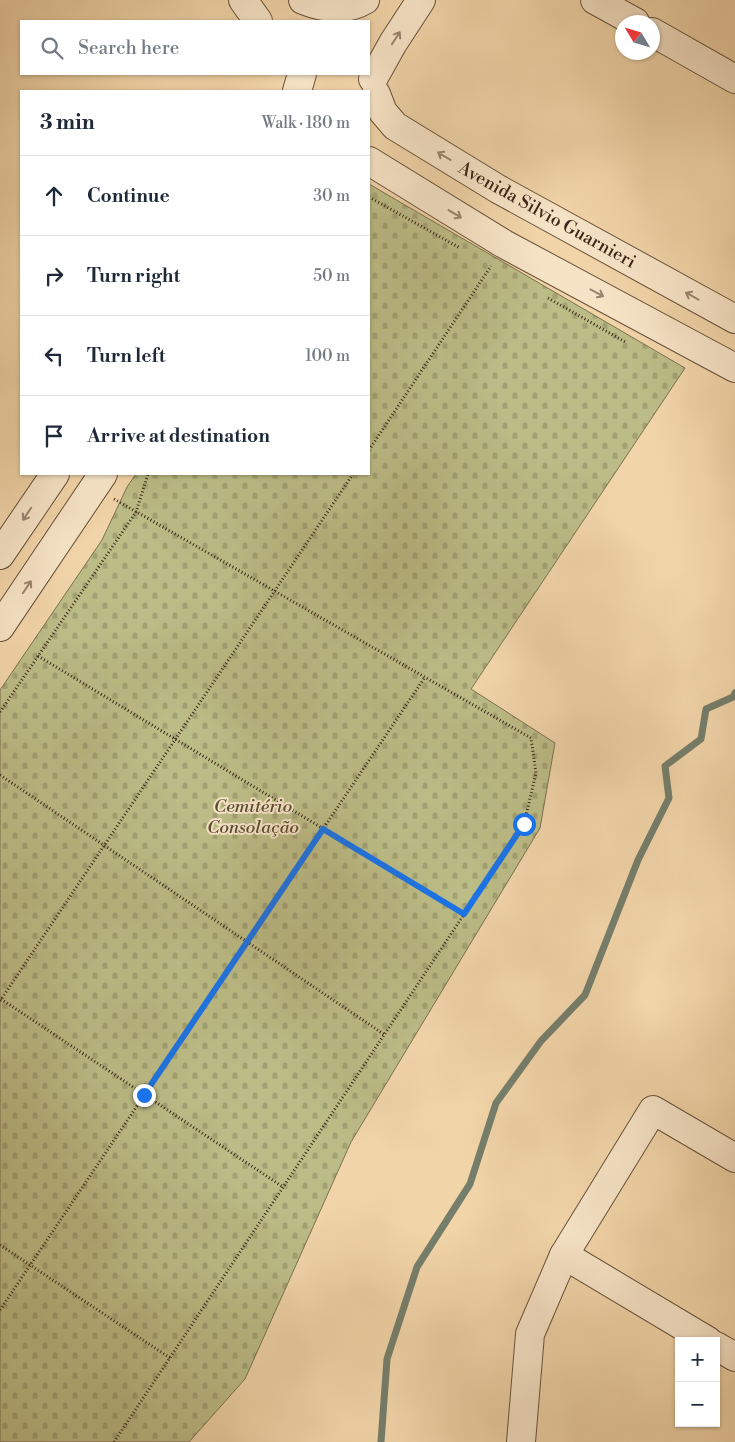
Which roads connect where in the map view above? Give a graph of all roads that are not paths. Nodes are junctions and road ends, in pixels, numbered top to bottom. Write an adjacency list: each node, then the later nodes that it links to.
1 (243, 0): 8 (street)
2 (302, 0): 3 (street); 9 (street)
3 (364, 0)
4 (371, 0): 10 (street)
5 (421, 0): 15 (street, one-way to 5)
6 (595, 0): 7 (street)
7 (622, 15)
8 (257, 20)
9 (316, 20)
10 (358, 20)
11 (660, 37): 14 (street)
12 (293, 75): 16 (street)
13 (302, 75): 17 (street)
14 (735, 79)
15 (372, 89): 19 (street, Avenida Silvio Guarnieri, one-way to 15)
16 (297, 90)
17 (297, 90)
18 (370, 162): 21 (street, one-way to 21)
19 (735, 319)
20 (735, 330): 21 (street)
21 (727, 364)
22 (53, 475): 24 (street, one-way to 24)
23 (98, 481): 25 (street, one-way to 23)
24 (0, 555)
25 (0, 627)
26 (735, 1158): 27 (street)
27 (564, 1255): 28 (street); 31 (street)
28 (701, 1337)
29 (720, 1348): 30 (street)
30 (735, 1357)
31 (526, 1439)

